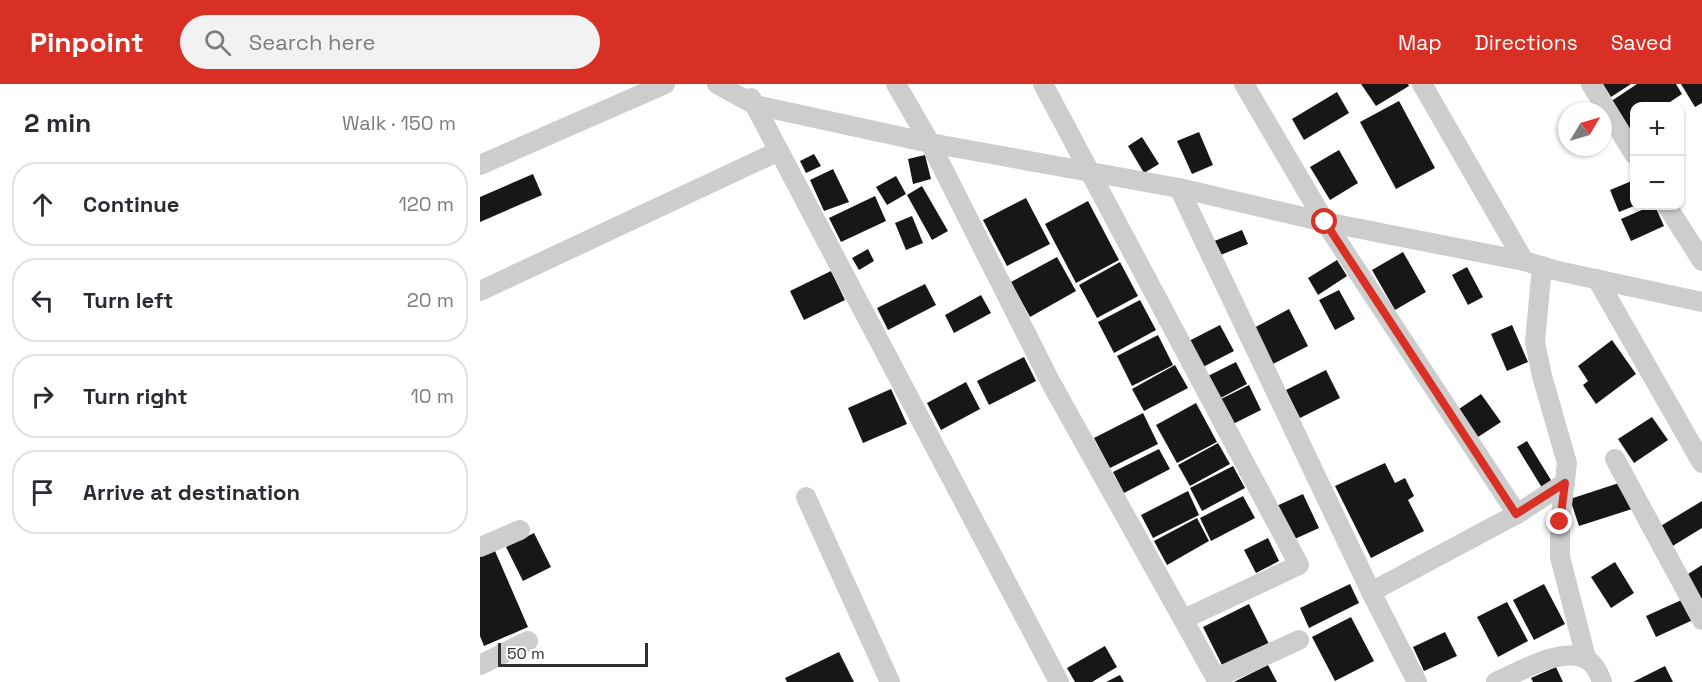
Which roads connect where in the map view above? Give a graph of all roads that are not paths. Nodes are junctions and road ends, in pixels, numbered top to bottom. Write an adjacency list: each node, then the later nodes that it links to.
1 (665, 84): 13 (street)
2 (717, 84): 9 (street)
3 (743, 84): 9 (street)
4 (896, 84): 10 (street)
5 (1043, 84): 14 (street)
6 (1244, 84): 17 (street)
7 (1423, 84): 19 (street)
8 (1591, 84): 11 (street)
9 (755, 105): 10 (street); 12 (street)
10 (930, 143): 14 (street); 31 (street)
11 (1630, 146)
12 (779, 151): 21 (street); 39 (street)
13 (480, 165)
14 (1091, 172): 15 (street); 31 (street)
15 (1179, 188): 17 (street); 30 (street)
16 (1670, 210): 18 (street)
17 (1325, 222): 19 (street); 27 (street)
18 (1702, 261)
19 (1541, 266): 20 (street); 25 (street)
20 (1597, 279): 22 (street); 24 (street)
21 (480, 291)
22 (1702, 302)
23 (1615, 459): 32 (street)
24 (1702, 463)
25 (1565, 483): 27 (street); 35 (street)
26 (806, 497): 38 (street)
27 (1516, 514): 30 (street)
28 (520, 530): 29 (street)
29 (480, 547)
30 (1371, 592): 40 (street)
31 (1184, 619): 37 (street)
32 (1702, 620)
33 (1299, 640): 37 (street)
34 (528, 641): 36 (street)
35 (1586, 658): 41 (street); 42 (street)
36 (480, 665)
37 (1217, 680)
38 (890, 682)
39 (1059, 682)
40 (1417, 682)
41 (1496, 682)
42 (1602, 682)

